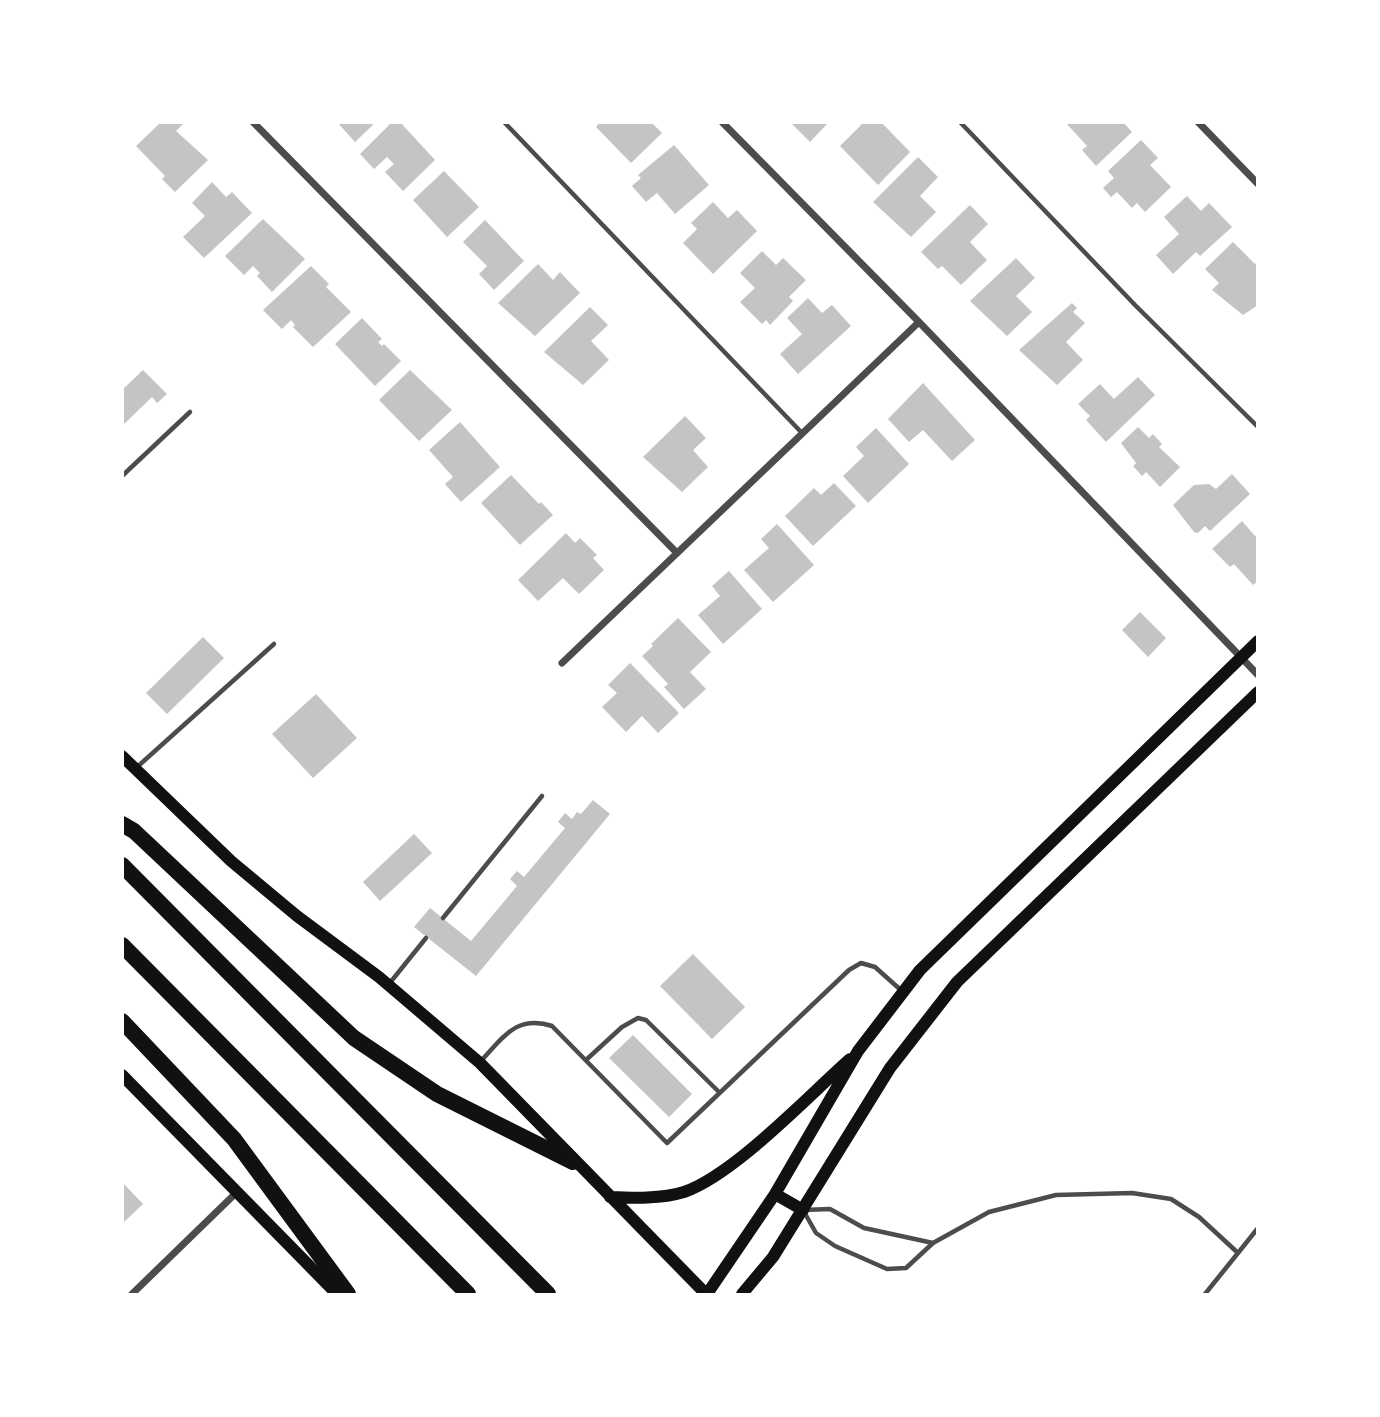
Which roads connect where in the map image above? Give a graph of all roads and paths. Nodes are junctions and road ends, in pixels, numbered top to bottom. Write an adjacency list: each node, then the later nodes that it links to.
1 (253, 122): 12 (street)
2 (504, 122): 10 (lane)
3 (722, 122): 7 (street)
4 (960, 122): 9 (lane)
5 (1198, 122): 6 (street)
6 (1258, 184)
7 (919, 322): 10 (street); 15 (street)
8 (190, 412): 11 (lane)
9 (1258, 427)
10 (802, 433): 12 (street)
11 (122, 476)
12 (676, 552): 16 (street)
13 (1258, 641): 15 (main road)
14 (274, 644): 20 (lane)
15 (1241, 658): 17 (street); 28 (main road)
16 (562, 663)
17 (1258, 675)
18 (1258, 692): 39 (main road)
19 (122, 756): 20 (main road)
20 (135, 769): 27 (main road)
21 (542, 796): 24 (lane)
22 (122, 824): 35 (highway)
23 (122, 865): 47 (highway)
24 (443, 918)
25 (426, 938): 27 (lane)
26 (122, 945): 46 (highway)
27 (388, 984): 32 (main road)
28 (903, 992): 30 (main road); 34 (lane)
29 (122, 1021): 45 (highway)
30 (859, 1051): 37 (main road); 38 (main road)
31 (586, 1060): 32 (lane); 34 (lane); 34 (lane)
32 (480, 1063): 35 (main road)
33 (122, 1075): 36 (main road)
34 (720, 1093)
35 (573, 1162): 38 (main road)
36 (237, 1192): 43 (street); 44 (main road)
37 (775, 1194): 39 (main road); 48 (main road)
38 (610, 1197): 48 (main road)
39 (803, 1210): 41 (lane); 41 (lane); 49 (main road)
40 (1258, 1228): 42 (lane)
41 (933, 1243): 42 (lane)
42 (1238, 1252): 50 (lane)
43 (132, 1294)
44 (337, 1294)
45 (348, 1294)
46 (468, 1294)
47 (548, 1294)
48 (706, 1294)
49 (742, 1294)
50 (1205, 1294)

